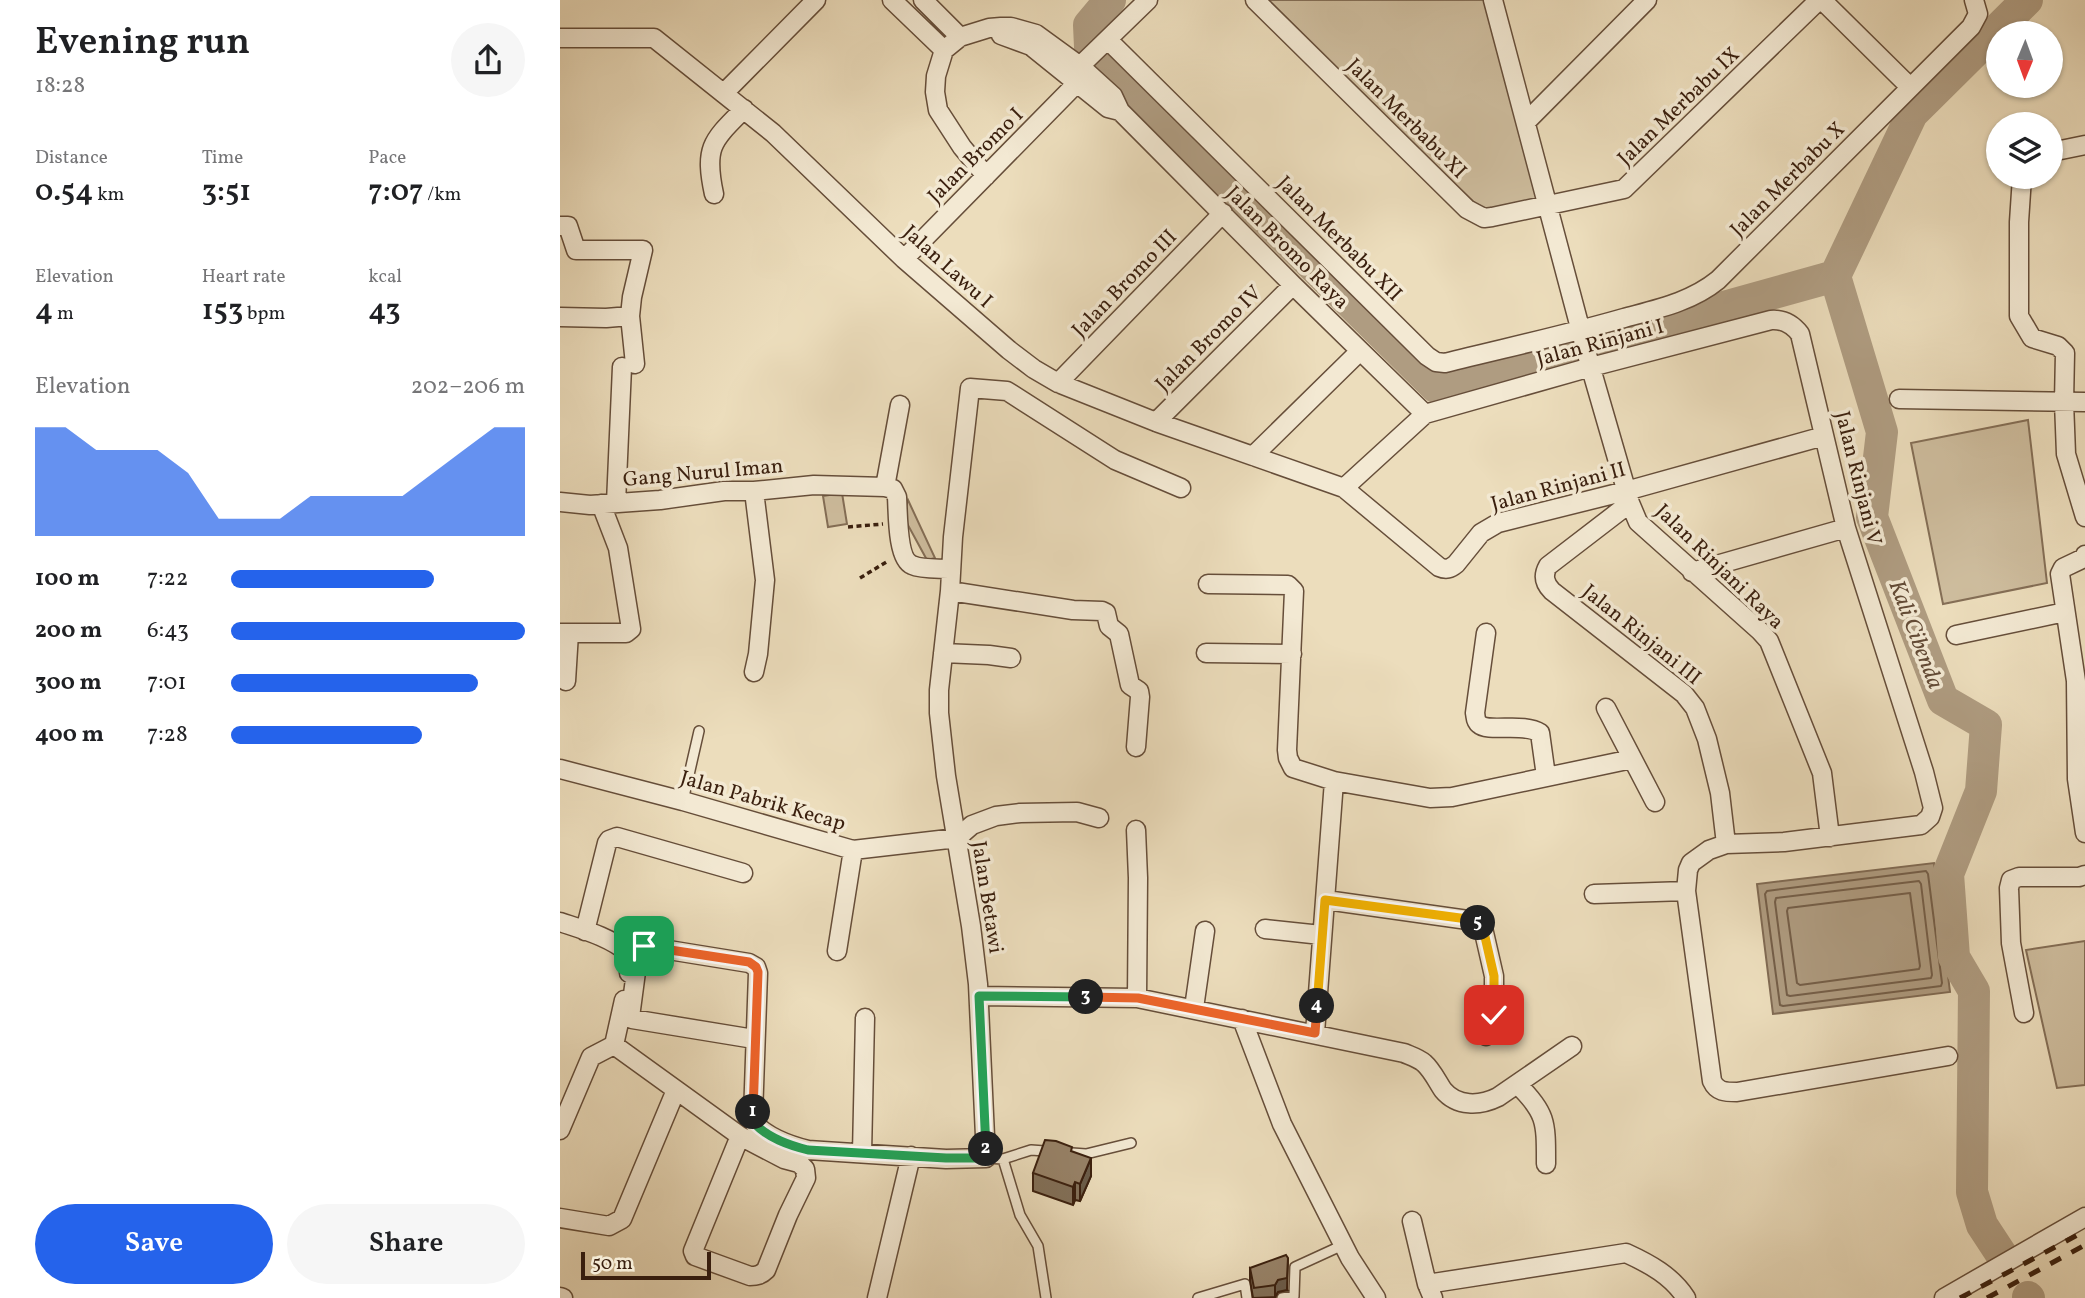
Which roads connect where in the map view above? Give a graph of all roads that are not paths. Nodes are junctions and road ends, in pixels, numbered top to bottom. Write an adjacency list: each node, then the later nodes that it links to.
1 (816, 0): 16 (street)
2 (892, 0): 13 (street)
3 (923, 0): 10 (street)
4 (1148, 0): 12 (street, Jalan Bromo I)
5 (1255, 0): 24 (street, Jalan Merbabu XI)
6 (1493, 0): 18 (street, Jalan Rinjani Raya)
7 (1647, 0): 18 (street)
8 (1821, 0): 15 (street); 24 (street, Jalan Merbabu IX)
9 (1974, 0): 15 (street, Jalan Merbabu X)
10 (968, 34): 13 (street); 14 (street, Jalan Bromo Raya)
11 (560, 38): 16 (street, Jalan Lawu I)
12 (1104, 43): 14 (street, Jalan Bromo I); 32 (street, Jalan Merbabu XII)
13 (944, 50): 21 (street)
14 (1081, 70): 21 (street, Jalan Bromo I); 25 (street, Jalan Bromo Raya)
15 (1910, 87): 32 (street, Jalan Merbabu X)
16 (724, 93): 17 (street, Jalan Lawu I)
17 (744, 109): 23 (street); 27 (street, Jalan Lawu I)
18 (1526, 122): 24 (street, Jalan Rinjani Raya)
19 (2085, 145): 20 (street)
20 (2063, 150)
21 (986, 176): 27 (street, Jalan Bromo I)
22 (2021, 189): 37 (street)
23 (714, 194)
24 (1548, 206): 32 (street, Jalan Rinjani Raya)
25 (1223, 213): 28 (street, Jalan Bromo Raya); 35 (street, Jalan Bromo III)
26 (560, 226): 29 (street)
27 (904, 259): 35 (street, Jalan Lawu I)
28 (1293, 285): 33 (street, Jalan Bromo Raya); 41 (street, Jalan Bromo IV)
29 (630, 316): 30 (street); 50 (street)
30 (560, 317)
31 (1788, 323): 34 (street, Jalan Rinjani I); 42 (street, Jalan Rinjani V)
32 (1582, 334): 34 (street, Jalan Rinjani Raya)
33 (1360, 351): 40 (street, Jalan Bromo Raya); 43 (street)
34 (1590, 362): 40 (street, Jalan Rinjani I); 48 (street, Jalan Rinjani Raya)
35 (1058, 383): 41 (street, Jalan Lawu I)
36 (1899, 399): 37 (street)
37 (2064, 402): 38 (street); 51 (street)
38 (2085, 402)
39 (900, 405): 44 (street)
40 (1425, 414): 46 (street)
41 (1156, 422): 43 (street, Jalan Lawu I)
42 (1824, 436): 48 (street, Jalan Rinjani II); 52 (street, Jalan Rinjani V)
43 (1253, 456): 46 (street, Jalan Lawu I)
44 (885, 487): 47 (street, Gang Nurul Iman); 54 (street)
45 (1181, 488): 54 (street, Jalan Betawi)
46 (1344, 488): 48 (street, Jalan Rinjani II)
47 (754, 491): 50 (street, Gang Nurul Iman); 66 (street)
48 (1628, 497): 55 (street, Jalan Rinjani Raya); 82 (street, Jalan Rinjani III)
49 (560, 502): 50 (street, Gang Nurul Iman)
50 (609, 504): 59 (street)
51 (2085, 517)
52 (1846, 528): 55 (street); 80 (street, Jalan Rinjani V)
53 (2085, 557): 58 (street)
54 (951, 569): 57 (street, Jalan Betawi)
55 (1692, 572): 80 (street, Jalan Rinjani Raya)
56 (1208, 584): 64 (street)
57 (950, 591): 62 (street, Jalan Betawi); 70 (street)
58 (2065, 612): 61 (street); 79 (street)
59 (565, 633): 67 (street)
60 (1486, 633): 73 (street)
61 (1956, 635)
62 (943, 653): 65 (street); 81 (street, Jalan Betawi)
63 (1206, 653): 64 (street)
64 (1292, 654): 74 (street)
65 (1011, 658)
66 (754, 672)
67 (566, 681)
68 (1606, 708): 71 (street)
69 (699, 731): 75 (lane)
70 (1136, 747)
71 (1632, 759): 73 (street); 76 (street)
72 (560, 769): 75 (street, Jalan Pabrik Kecap)
73 (1546, 776): 74 (street)
74 (1334, 780): 88 (street)
75 (683, 801): 83 (street, Jalan Pabrik Kecap)
76 (1655, 802)
77 (1099, 818): 81 (street)
78 (1136, 830): 96 (street)
79 (2085, 833)
80 (1830, 837): 82 (street)
81 (957, 838): 83 (street, Jalan Pabrik Kecap); 95 (street, Jalan Betawi)
82 (1726, 844): 86 (street)
83 (853, 850): 94 (street)
84 (743, 873): 91 (street)
85 (2085, 875): 98 (street)
86 (1686, 891): 87 (street); 106 (street)
87 (1594, 894)
88 (1325, 900): 93 (street); 102 (street)
89 (560, 922): 91 (street)
90 (1265, 929): 93 (street)
91 (585, 931): 104 (street)
92 (1205, 931): 97 (street)
93 (1321, 935): 101 (street)
94 (837, 951)
95 (979, 996): 96 (street); 114 (street, Jalan Betawi)
96 (1138, 998): 97 (street)
97 (1194, 1008): 100 (street)
98 (2024, 1013)
99 (865, 1018): 112 (street)
100 (1242, 1019): 101 (street); 119 (street)
101 (1315, 1033): 107 (street)
102 (1486, 1036)
103 (754, 1039): 103 (street); 112 (street)
104 (614, 1045): 108 (street); 109 (street)
105 (1572, 1046): 107 (street)
106 (1948, 1056)
107 (1517, 1084): 115 (street)
108 (676, 1090): 110 (street); 117 (street)
109 (560, 1130)
110 (740, 1136): 110 (street)
111 (1131, 1143): 114 (lane)
112 (862, 1153): 113 (street)
113 (911, 1157): 114 (street); 121 (street)
114 (995, 1158): 122 (lane)
115 (1546, 1164)
116 (2085, 1217): 128 (street)
117 (560, 1218)
118 (1412, 1221): 120 (street)
119 (1343, 1245): 125 (lane); 126 (street)
120 (1430, 1291): 127 (street)
121 (877, 1298)
122 (1046, 1298)
123 (1198, 1298): 124 (lane)
124 (1247, 1298)
125 (1282, 1298)
126 (1376, 1298)
127 (1686, 1298)
128 (1944, 1298)

